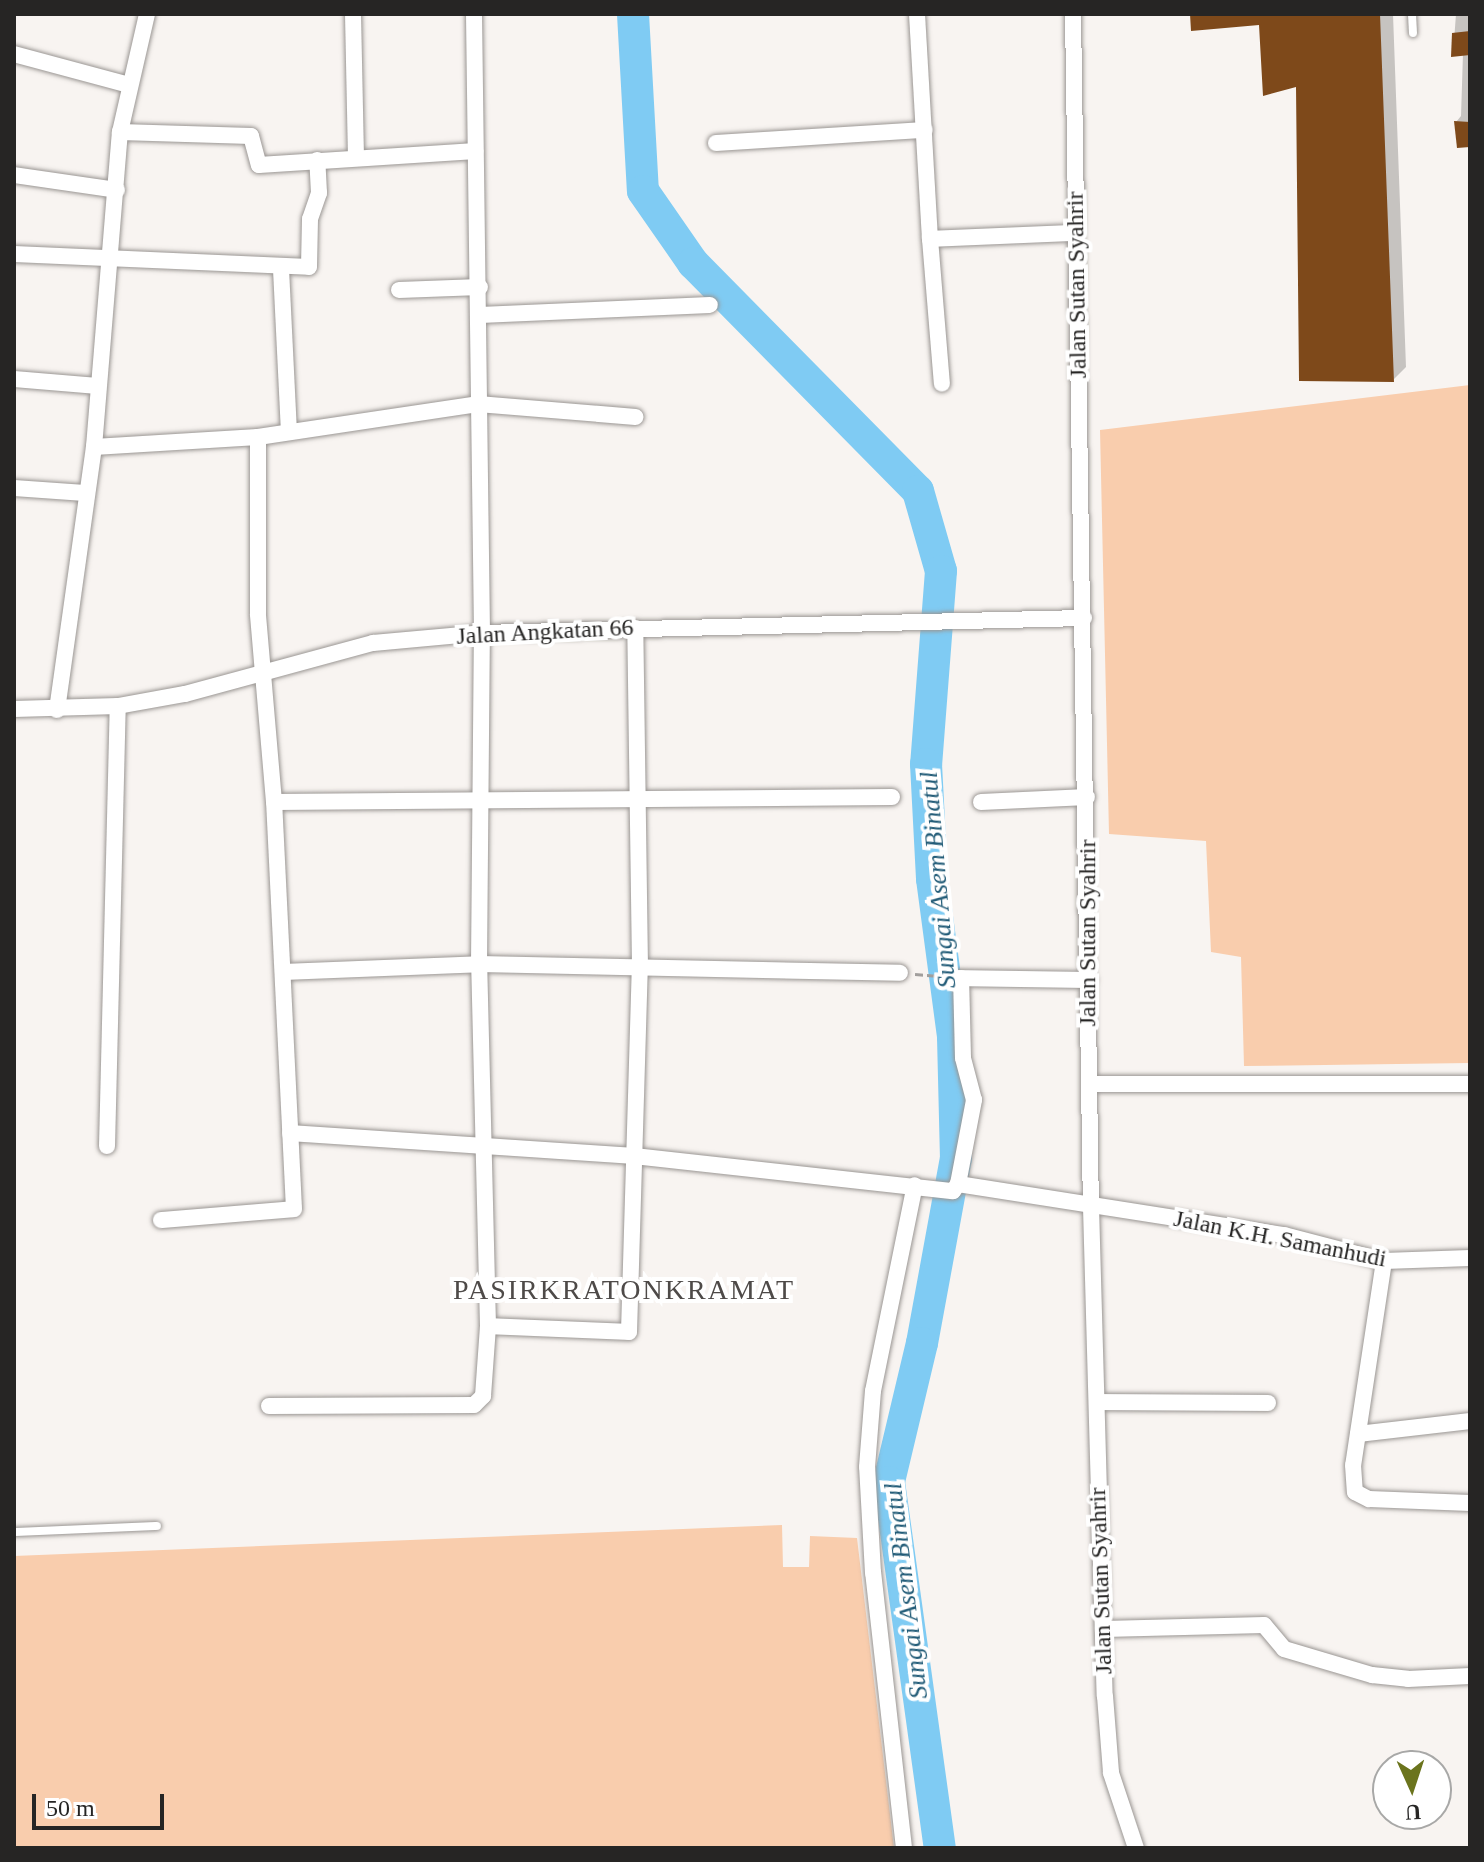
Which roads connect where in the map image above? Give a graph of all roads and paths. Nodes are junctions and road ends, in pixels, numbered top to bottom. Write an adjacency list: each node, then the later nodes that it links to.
1 (147, 14): 9 (street)
2 (353, 14): 14 (street)
3 (474, 14): 13 (street)
4 (917, 14): 10 (street)
5 (1073, 14): 18 (street, Jalan Sutan Syahrir)
6 (1412, 14): 7 (lane)
7 (1413, 33)
8 (14, 54): 9 (street)
9 (129, 85): 11 (street)
10 (925, 130): 12 (street); 19 (street)
11 (120, 132): 15 (street); 17 (street)
12 (716, 143)
13 (476, 151): 14 (street); 23 (street)
14 (356, 156): 15 (street)
15 (317, 160): 22 (street)
16 (14, 175): 17 (street)
17 (117, 190): 21 (street)
18 (1075, 233): 19 (street); 37 (street, Jalan Sutan Syahrir)
19 (930, 239): 28 (street)
20 (14, 254): 21 (street)
21 (106, 262): 22 (street); 29 (street)
22 (281, 269): 32 (street)
23 (480, 287): 24 (street); 26 (street)
24 (399, 290)
25 (710, 305): 26 (street)
26 (480, 315): 30 (street)
27 (14, 379): 29 (street)
28 (942, 384)
29 (98, 386): 34 (street)
30 (478, 404): 31 (street); 32 (street); 39 (street)
31 (635, 417)
32 (289, 430): 33 (street)
33 (258, 437): 34 (street); 40 (street)
34 (94, 447): 36 (street)
35 (14, 488): 36 (street)
36 (85, 493): 43 (street)
37 (1084, 618): 38 (street, Jalan Angkatan 66); 47 (street, Jalan Sutan Syahrir)
38 (635, 628): 39 (street, Jalan Angkatan 66); 45 (street)
39 (482, 633): 40 (street, Jalan Angkatan 66); 44 (street)
40 (263, 670): 41 (street, Jalan Angkatan 66); 48 (street)
41 (118, 706): 43 (street, Jalan Angkatan 66); 60 (street)
42 (14, 709): 43 (street, Jalan Angkatan 66)
43 (57, 710)
44 (479, 797): 45 (street); 48 (street); 50 (street)
45 (636, 797): 46 (street); 51 (street)
46 (892, 797)
47 (1087, 797): 49 (street); 55 (street, Jalan Sutan Syahrir)
48 (274, 802): 52 (street)
49 (981, 802)
50 (479, 964): 51 (street); 52 (street); 59 (street)
51 (640, 967): 53 (street); 61 (street)
52 (283, 972): 58 (street)
53 (900, 973): 54 (path)
54 (955, 978): 55 (street); 63 (street)
55 (1089, 980): 56 (street, Jalan Sutan Syahrir)
56 (1089, 1084): 57 (street); 64 (street, Jalan Sutan Syahrir)
57 (1470, 1084)
58 (290, 1133): 59 (street, Jalan K.H. Samanhudi); 65 (street)
59 (484, 1143): 61 (street, Jalan K.H. Samanhudi); 68 (street)
60 (107, 1146)
61 (634, 1156): 62 (street, Jalan K.H. Samanhudi); 68 (street)
62 (916, 1186): 63 (street, Jalan K.H. Samanhudi); 79 (street)
63 (956, 1188): 64 (street, Jalan K.H. Samanhudi)
64 (1091, 1207): 67 (street, Jalan K.H. Samanhudi); 69 (street, Jalan Sutan Syahrir)
65 (161, 1220)
66 (1470, 1258): 67 (street, Jalan K.H. Samanhudi)
67 (1384, 1261): 73 (street)
68 (488, 1326): 71 (street)
69 (1098, 1402): 70 (street); 77 (street, Jalan Sutan Syahrir)
70 (1268, 1403)
71 (269, 1406)
72 (1470, 1421): 73 (street)
73 (1358, 1434): 74 (street)
74 (1470, 1503)
75 (157, 1526): 76 (lane)
76 (14, 1532)
77 (1104, 1629): 78 (street); 80 (street, Jalan Sutan Syahrir)
78 (1470, 1676)
79 (904, 1848)
80 (1136, 1848)

